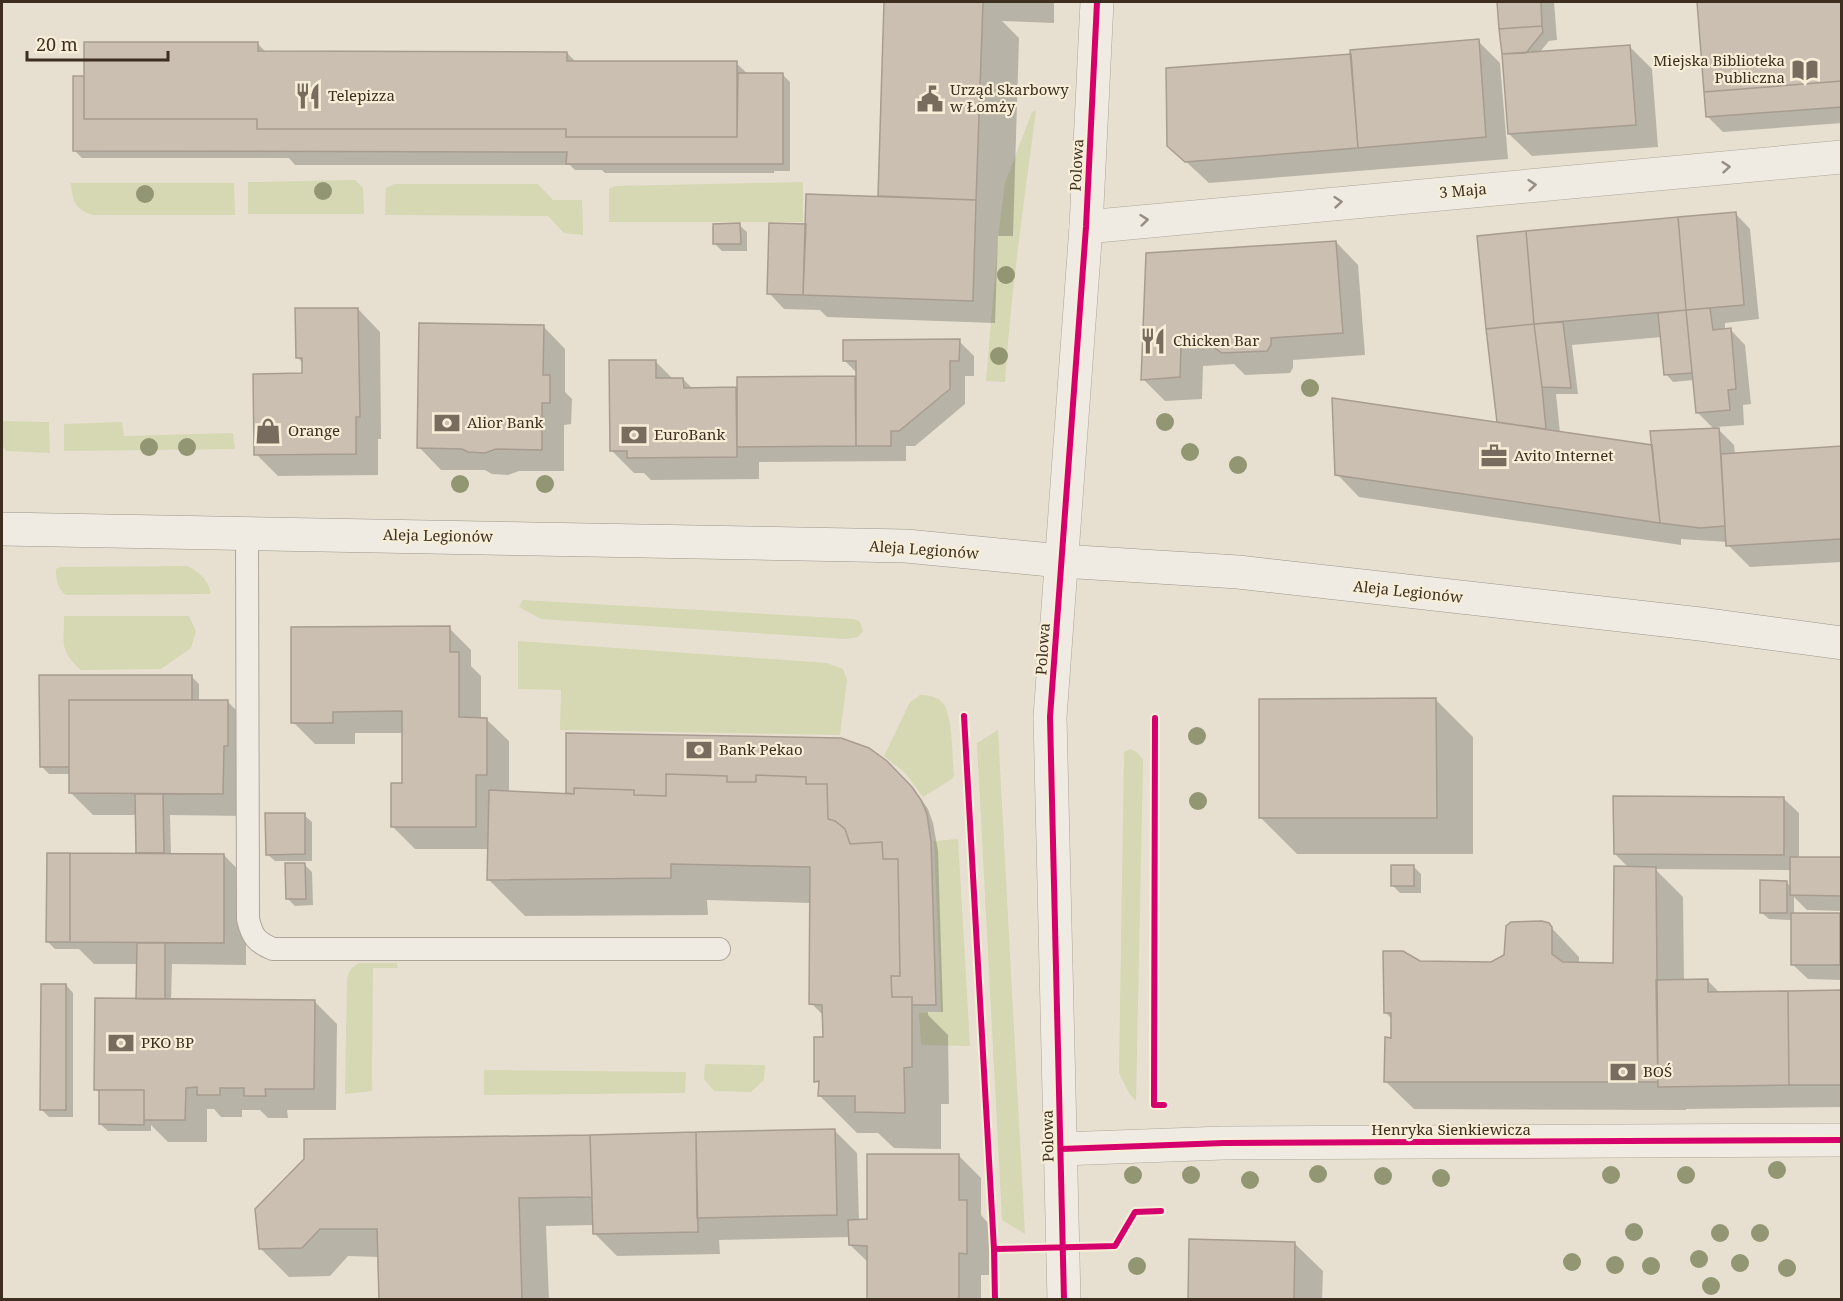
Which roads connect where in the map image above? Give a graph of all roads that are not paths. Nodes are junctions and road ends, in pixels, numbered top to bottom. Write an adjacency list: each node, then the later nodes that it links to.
1 (1097, 2): 3 (street, Polowa)
2 (1842, 157): 3 (street, 3 Maja, one-way to 2)
3 (1086, 226): 6 (street, Polowa)
4 (2, 529): 5 (street, Aleja Legionów)
5 (247, 533): 6 (street, Aleja Legionów); 8 (lane)
6 (1061, 561): 7 (street, Aleja Legionów); 10 (street, Polowa)
7 (1842, 643)
8 (719, 949)
9 (1842, 1140): 10 (street, Henryka Sienkiewicza)
10 (1061, 1149): 11 (street, Polowa)
11 (1064, 1299)

